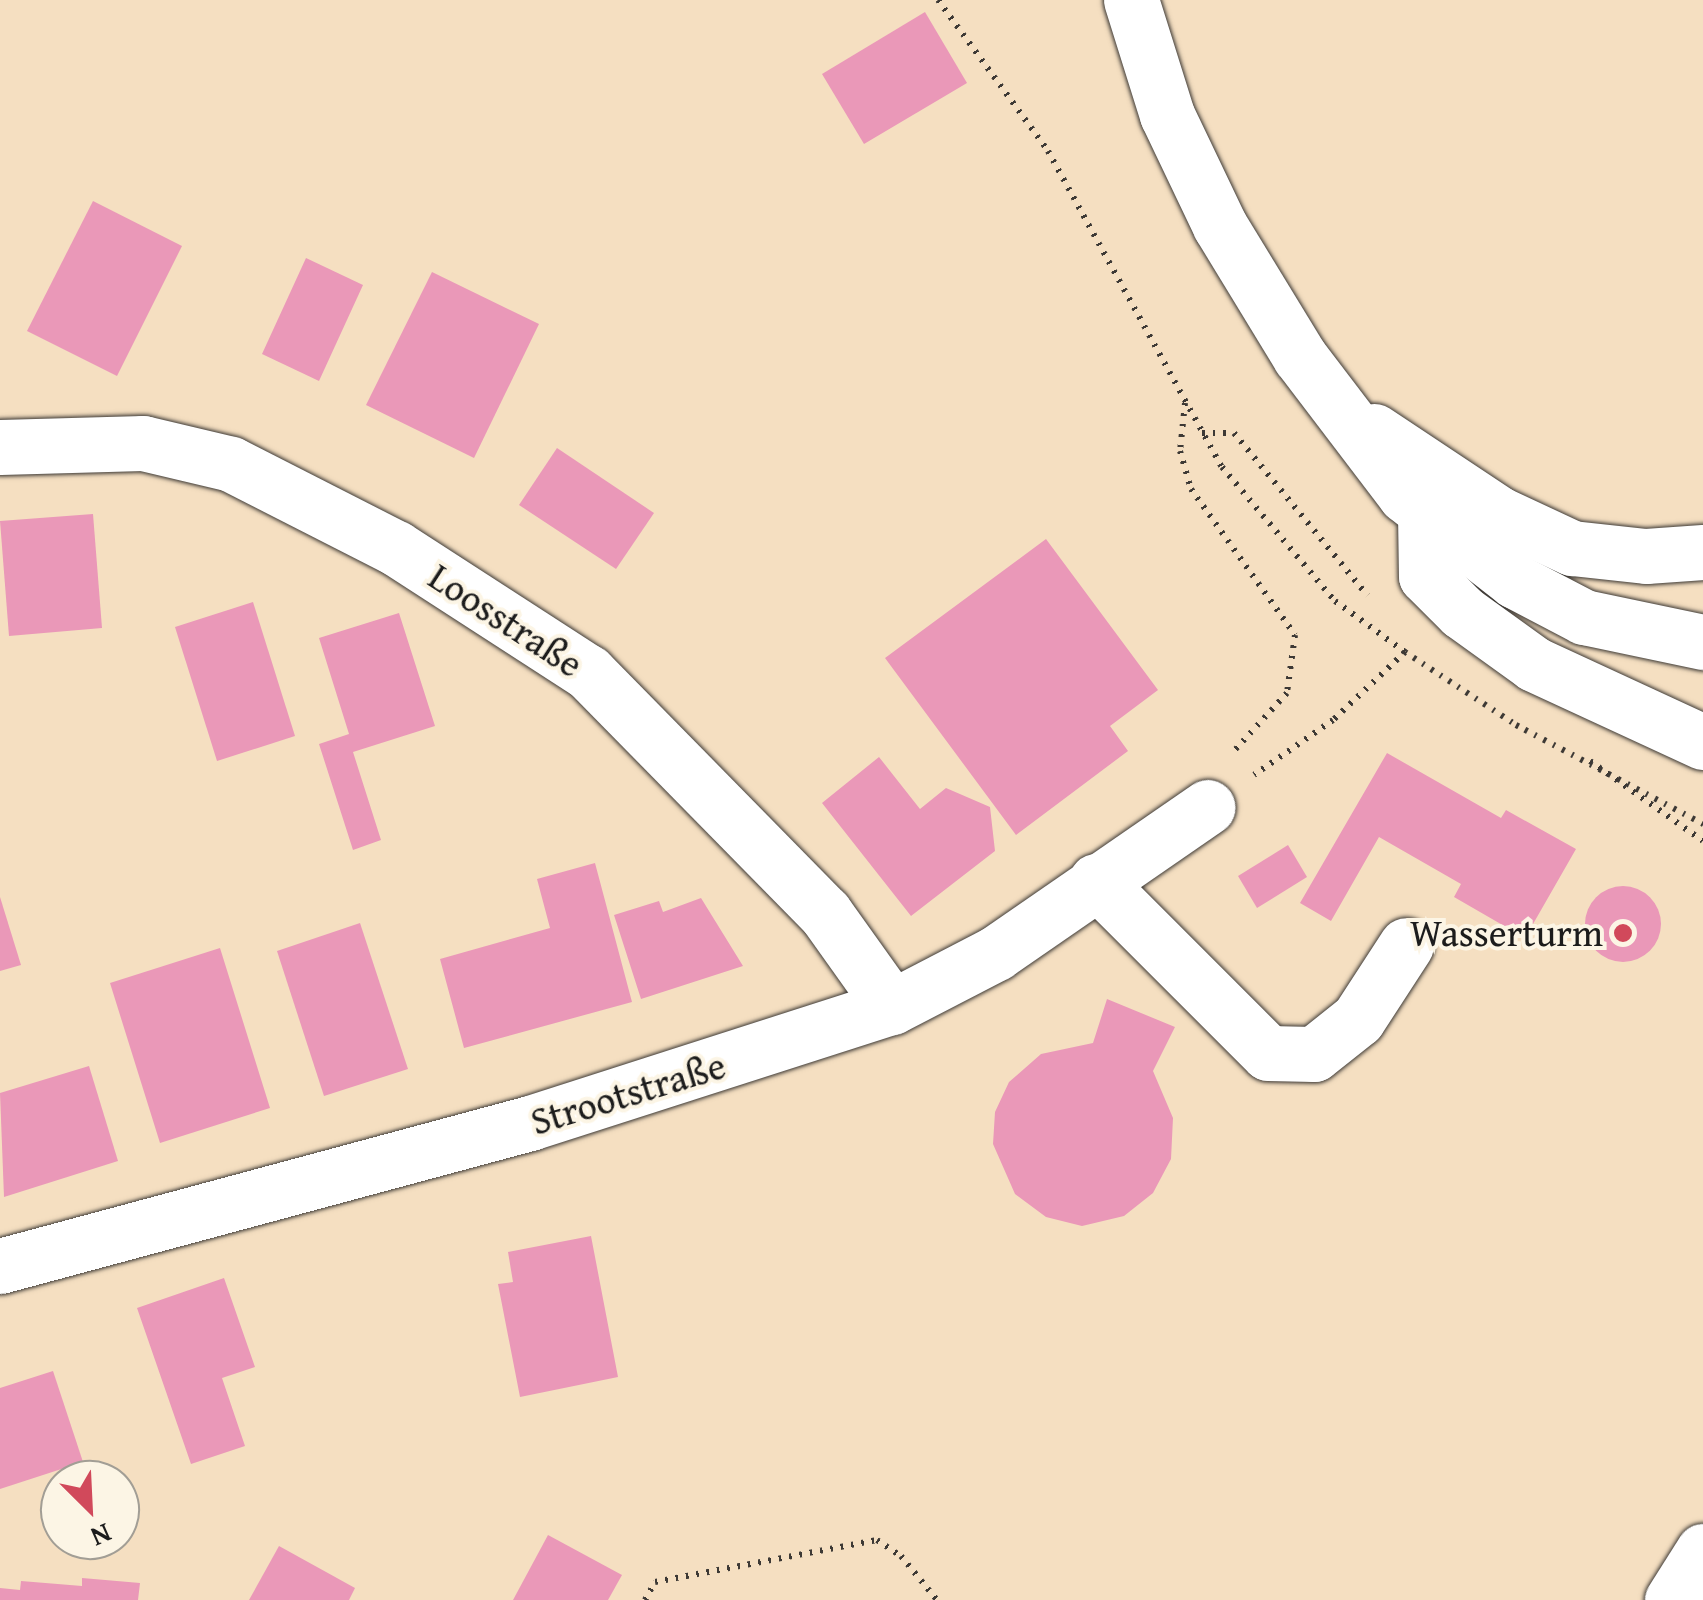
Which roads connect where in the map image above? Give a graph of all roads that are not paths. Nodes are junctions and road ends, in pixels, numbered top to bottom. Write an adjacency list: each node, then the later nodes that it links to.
1 (1130, 0): 2 (street)
2 (1332, 404): 4 (street); 5 (street)
3 (0, 446): 11 (street, Loosstraße)
4 (1425, 514): 6 (street); 7 (street)
5 (1703, 552)
6 (1703, 642)
7 (1703, 742)
8 (1208, 807): 9 (street, Strootstraße)
9 (1096, 881): 10 (street); 11 (street, Strootstraße)
10 (1406, 944)
11 (892, 1007): 12 (street, Strootstraße)
12 (0, 1266)
13 (1703, 1551): 14 (street)
14 (1672, 1600)

